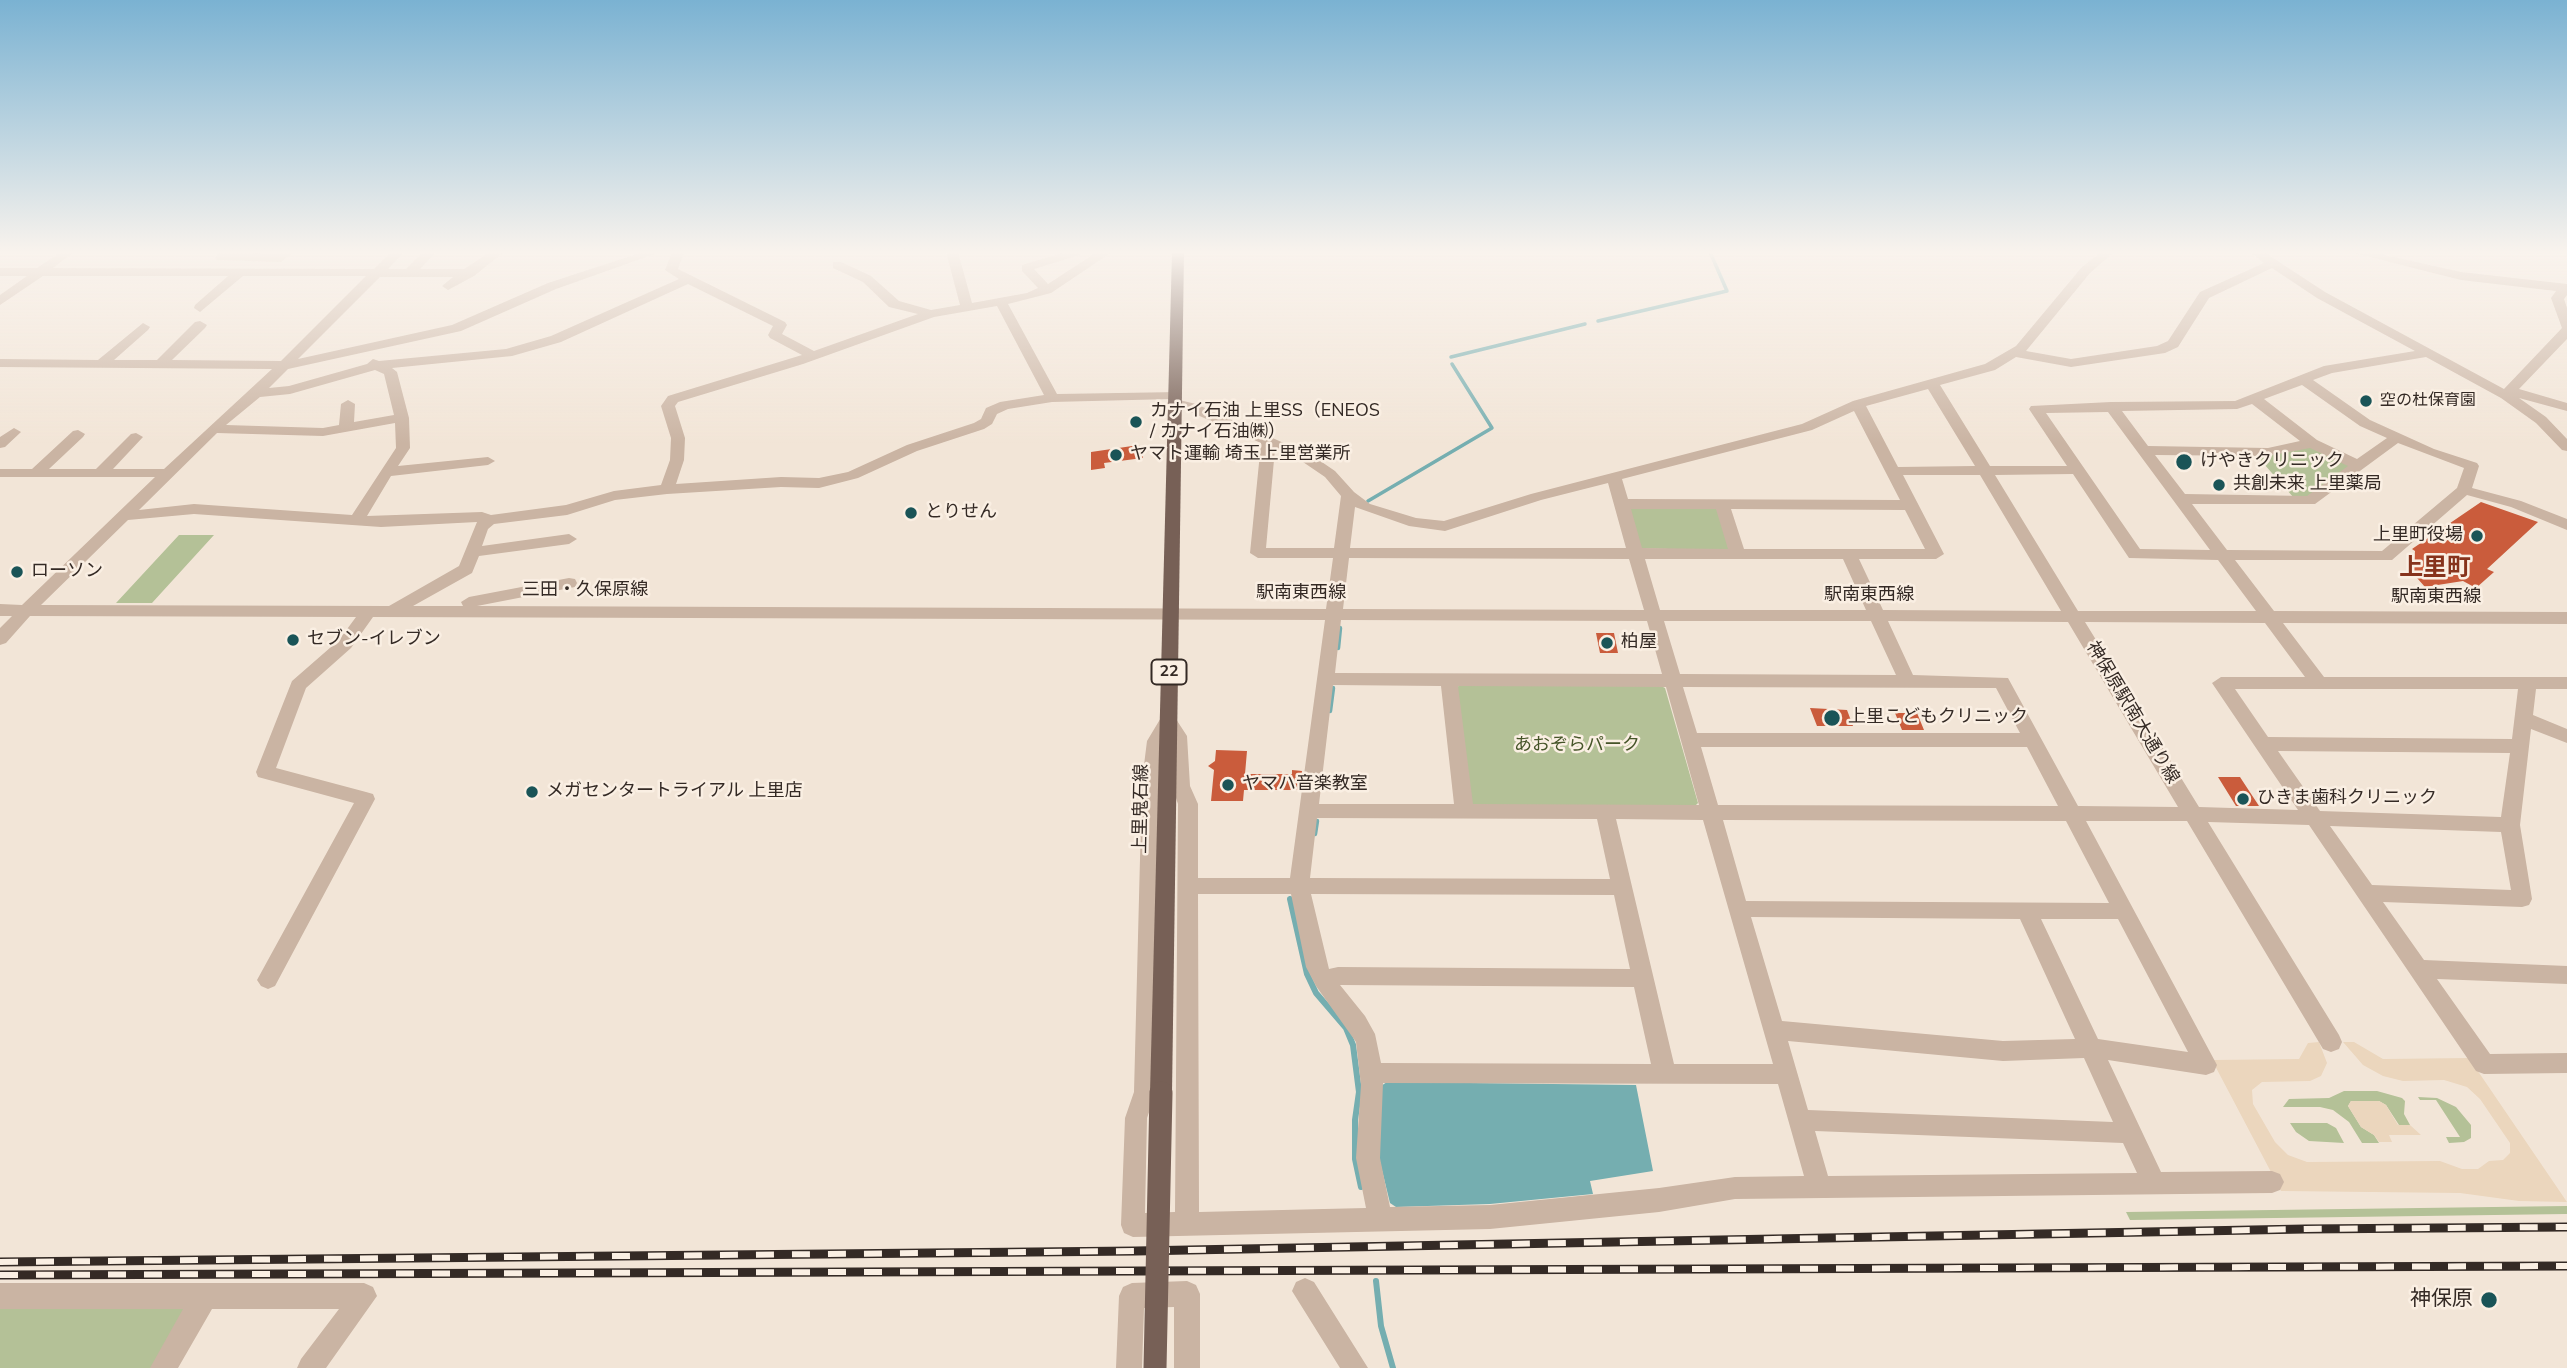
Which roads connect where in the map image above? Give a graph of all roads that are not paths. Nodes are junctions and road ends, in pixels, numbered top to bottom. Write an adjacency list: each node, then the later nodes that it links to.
1 (335, 316): 23 (street)
2 (482, 316): 15 (street)
3 (607, 316): 24 (street)
4 (762, 316): 18 (street)
5 (926, 316): 18 (street)
6 (1008, 316): 29 (street)
7 (1176, 316): 31 (main road, 上里鬼石線 / 22)
8 (2049, 316): 16 (street)
9 (2188, 316): 16 (street)
10 (2360, 316): 17 (street)
11 (200, 325): 22 (street)
12 (142, 327): 21 (street)
13 (2567, 328): 14 (street)
14 (2548, 352): 19 (street); 28 (street)
15 (354, 353): 23 (street); 24 (street)
16 (2015, 353): 26 (street)
17 (2429, 353): 25 (street); 28 (street)
18 (813, 356): 61 (street)
19 (2567, 357)
20 (0, 363): 21 (street)
21 (102, 363): 22 (street)
22 (161, 364): 23 (street)
23 (285, 365): 27 (street)
24 (377, 365): 27 (street); 38 (street)
25 (2304, 380): 30 (street); 44 (street)
26 (1933, 385): 34 (street); 52 (street, 神保原駅南大通り線)
27 (256, 393): 39 (street)
28 (2509, 393): 32 (street); 48 (street)
29 (1052, 398): 31 (street); 61 (street)
30 (2253, 398): 35 (street); 46 (street)
31 (1174, 399): 45 (street); 85 (main road, 上里鬼石線 / 22)
32 (2547, 401): 36 (street); 37 (street)
33 (348, 404): 40 (street)
34 (1858, 404): 54 (street); 60 (street)
35 (2111, 406): 49 (street); 53 (street)
36 (2567, 407)
37 (2567, 415)
38 (402, 418): 40 (street); 55 (street)
39 (214, 429): 40 (street); 58 (street)
40 (346, 429)
41 (14, 432): 47 (street)
42 (78, 434): 57 (street)
43 (136, 437): 59 (street)
44 (2396, 438): 51 (street); 62 (street)
45 (1268, 440): 63 (street); 74 (street)
46 (2312, 443): 49 (street); 51 (street)
47 (0, 444)
48 (2567, 447)
49 (2145, 450): 64 (street)
50 (488, 461): 55 (street)
51 (2357, 465): 64 (street)
52 (1984, 470): 53 (street); 54 (street); 89 (street, 神保原駅南大通り線)
53 (2077, 470): 78 (street)
54 (1892, 471): 67 (street)
55 (387, 472): 69 (street)
56 (0, 473): 57 (street)
57 (36, 473): 59 (street)
58 (169, 473): 59 (street); 68 (street)
59 (99, 474)
60 (1614, 478): 63 (street); 65 (street)
61 (667, 489): 70 (street)
62 (2464, 490): 71 (street); 78 (street)
63 (1349, 495): 74 (street)
64 (2182, 499): 78 (street)
65 (1621, 504): 66 (street); 75 (street)
66 (1722, 504): 67 (street); 76 (street)
67 (1910, 505): 77 (street)
68 (123, 516): 69 (street); 82 (street)
69 (357, 520): 70 (street)
70 (489, 520): 73 (street)
71 (2567, 526)
72 (569, 539): 73 (street)
73 (472, 552): 80 (street)
74 (1340, 554): 75 (street); 86 (street)
75 (1636, 554): 76 (street); 87 (street)
76 (1738, 554): 77 (street)
77 (1849, 554): 88 (street)
78 (2221, 554): 90 (street)
79 (569, 583): 84 (street)
80 (394, 609): 83 (street, 三田・久保原線); 84 (street, 三田・久保原線)
81 (0, 610): 82 (street, 三田・久保原線)
82 (26, 610): 83 (street, 三田・久保原線); 92 (street)
83 (369, 610): 125 (street)
84 (456, 610): 85 (street, 三田・久保原線)
85 (1170, 614): 86 (street, 駅南東西線); 101 (main road, 上里鬼石線 / 22)
86 (1333, 614): 87 (street, 駅南東西線); 93 (street)
87 (1653, 614): 88 (street, 駅南東西線); 95 (street)
88 (1877, 615): 89 (street, 駅南東西線); 96 (street)
89 (2073, 616): 90 (street, 駅南東西線); 112 (street, 神保原駅南大通り線)
90 (2269, 616): 91 (street, 駅南東西線); 97 (street)
91 (2567, 618)
92 (0, 639)
93 (1325, 680): 94 (street); 107 (street)
94 (1449, 680): 95 (street); 108 (street)
95 (1672, 680): 96 (street); 103 (street)
96 (1907, 681): 104 (street)
97 (2319, 683): 98 (street); 105 (street)
98 (2528, 683): 99 (street); 100 (street)
99 (2567, 683)
100 (2522, 718): 102 (street); 106 (street)
101 (1168, 721): 115 (street); 140 (street); 147 (main road, 上里鬼石線 / 22, bridge)
102 (2567, 736)
103 (1689, 740): 104 (street); 110 (street)
104 (2034, 740): 111 (street)
105 (2264, 744): 106 (street); 113 (street)
106 (2519, 746): 114 (street)
107 (1308, 811): 108 (street); 116 (street)
108 (1464, 811): 109 (street)
109 (1605, 812): 110 (street); 117 (street)
110 (1711, 812): 111 (street); 119 (street)
111 (2073, 813): 112 (street); 121 (street)
112 (2193, 814): 113 (street); 128 (street, 神保原駅南大通り線)
113 (2315, 818): 114 (street); 118 (street)
114 (2510, 825): 118 (street)
115 (1188, 886): 116 (street); 140 (street)
116 (1299, 886): 117 (street); 126 (street)
117 (1622, 887): 124 (street)
118 (2366, 894): 122 (street)
119 (1739, 909): 120 (street); 127 (street)
120 (2027, 911): 121 (street); 129 (street)
121 (2124, 911): 129 (street)
122 (2418, 969): 123 (street); 130 (street)
123 (2567, 975)
124 (1642, 978): 126 (street); 132 (street)
125 (268, 980)
126 (1323, 981): 131 (street)
127 (1774, 1030): 129 (street); 133 (street)
128 (2331, 1042)
129 (2091, 1048): 135 (street)
130 (2567, 1063)
131 (1370, 1073): 132 (street); 139 (street)
132 (1665, 1074): 133 (street)
133 (1787, 1074): 134 (street)
134 (1800, 1120): 135 (street); 138 (street)
135 (2131, 1133): 137 (street)
136 (2272, 1182): 137 (street)
137 (2154, 1184): 138 (street)
138 (1819, 1186): 139 (street)
139 (1380, 1219): 140 (street)
140 (1187, 1223)
141 (1305, 1291): 149 (street)
142 (0, 1296): 143 (street)
143 (205, 1296): 144 (street); 145 (street)
144 (163, 1368)
145 (310, 1368)
146 (1129, 1368): 148 (street)
147 (1155, 1368)
148 (1187, 1368)
149 (1355, 1368)

